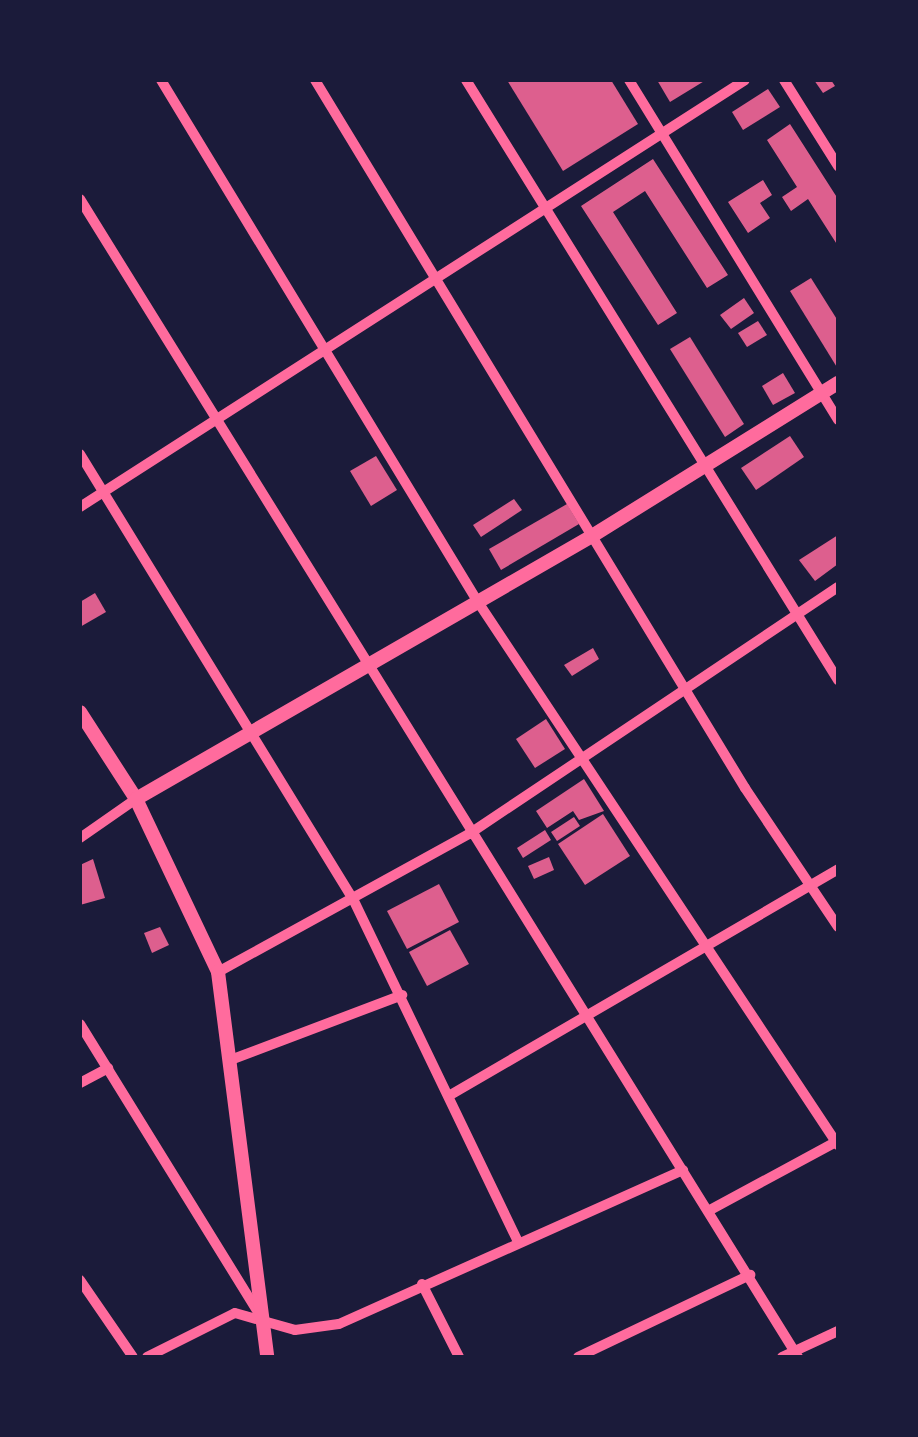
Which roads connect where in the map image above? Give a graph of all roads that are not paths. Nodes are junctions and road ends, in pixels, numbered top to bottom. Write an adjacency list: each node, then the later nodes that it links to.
1 (160, 80): 12 (street)
2 (315, 80): 11 (street)
3 (466, 80): 10 (street)
4 (630, 80): 7 (street)
5 (745, 80): 7 (street)
6 (784, 80): 8 (street)
7 (662, 131): 10 (street); 14 (street)
8 (838, 166)
9 (80, 199): 16 (street)
10 (545, 205): 11 (street); 18 (street)
11 (437, 278): 12 (street); 21 (street)
12 (325, 353): 16 (street); 23 (street)
13 (838, 383): 14 (street)
14 (821, 394): 15 (street); 18 (street)
15 (838, 420)
16 (219, 421): 19 (street); 25 (street)
17 (80, 454): 19 (street)
18 (704, 467): 21 (street); 24 (street)
19 (104, 492): 20 (street); 29 (street)
20 (80, 507)
21 (592, 536): 23 (street); 27 (street)
22 (838, 587): 24 (street)
23 (476, 599): 25 (street); 30 (street)
24 (796, 613): 26 (street); 27 (street)
25 (366, 669): 29 (street); 32 (street)
26 (838, 680)
27 (686, 685): 30 (street); 35 (street)
28 (80, 712): 31 (street)
29 (248, 735): 31 (street); 36 (street)
30 (581, 757): 32 (street); 38 (street)
31 (136, 799): 33 (street); 39 (street)
32 (469, 834): 36 (street); 41 (street)
33 (80, 838)
34 (838, 869): 35 (street)
35 (812, 883): 37 (street); 38 (street)
36 (354, 901): 39 (street); 40 (street)
37 (838, 927)
38 (709, 945): 41 (street); 47 (street)
39 (218, 972): 43 (street)
40 (402, 994): 43 (street); 46 (street)
41 (586, 1020): 46 (street); 48 (street)
42 (80, 1024): 44 (street)
43 (233, 1059): 54 (street)
44 (108, 1068): 45 (street); 54 (street)
45 (80, 1083)
46 (452, 1094): 50 (street)
47 (837, 1144): 49 (street)
48 (683, 1170): 49 (street); 50 (street)
49 (710, 1210): 51 (street)
50 (518, 1239): 53 (street)
51 (750, 1275): 56 (street); 61 (street)
52 (80, 1280): 57 (street)
53 (422, 1284): 54 (street); 60 (street)
54 (264, 1321): 58 (street); 59 (street)
55 (838, 1330): 56 (street)
56 (796, 1354): 62 (street)
57 (134, 1357)
58 (147, 1357)
59 (267, 1357)
60 (459, 1357)
61 (578, 1357)
62 (782, 1357)

